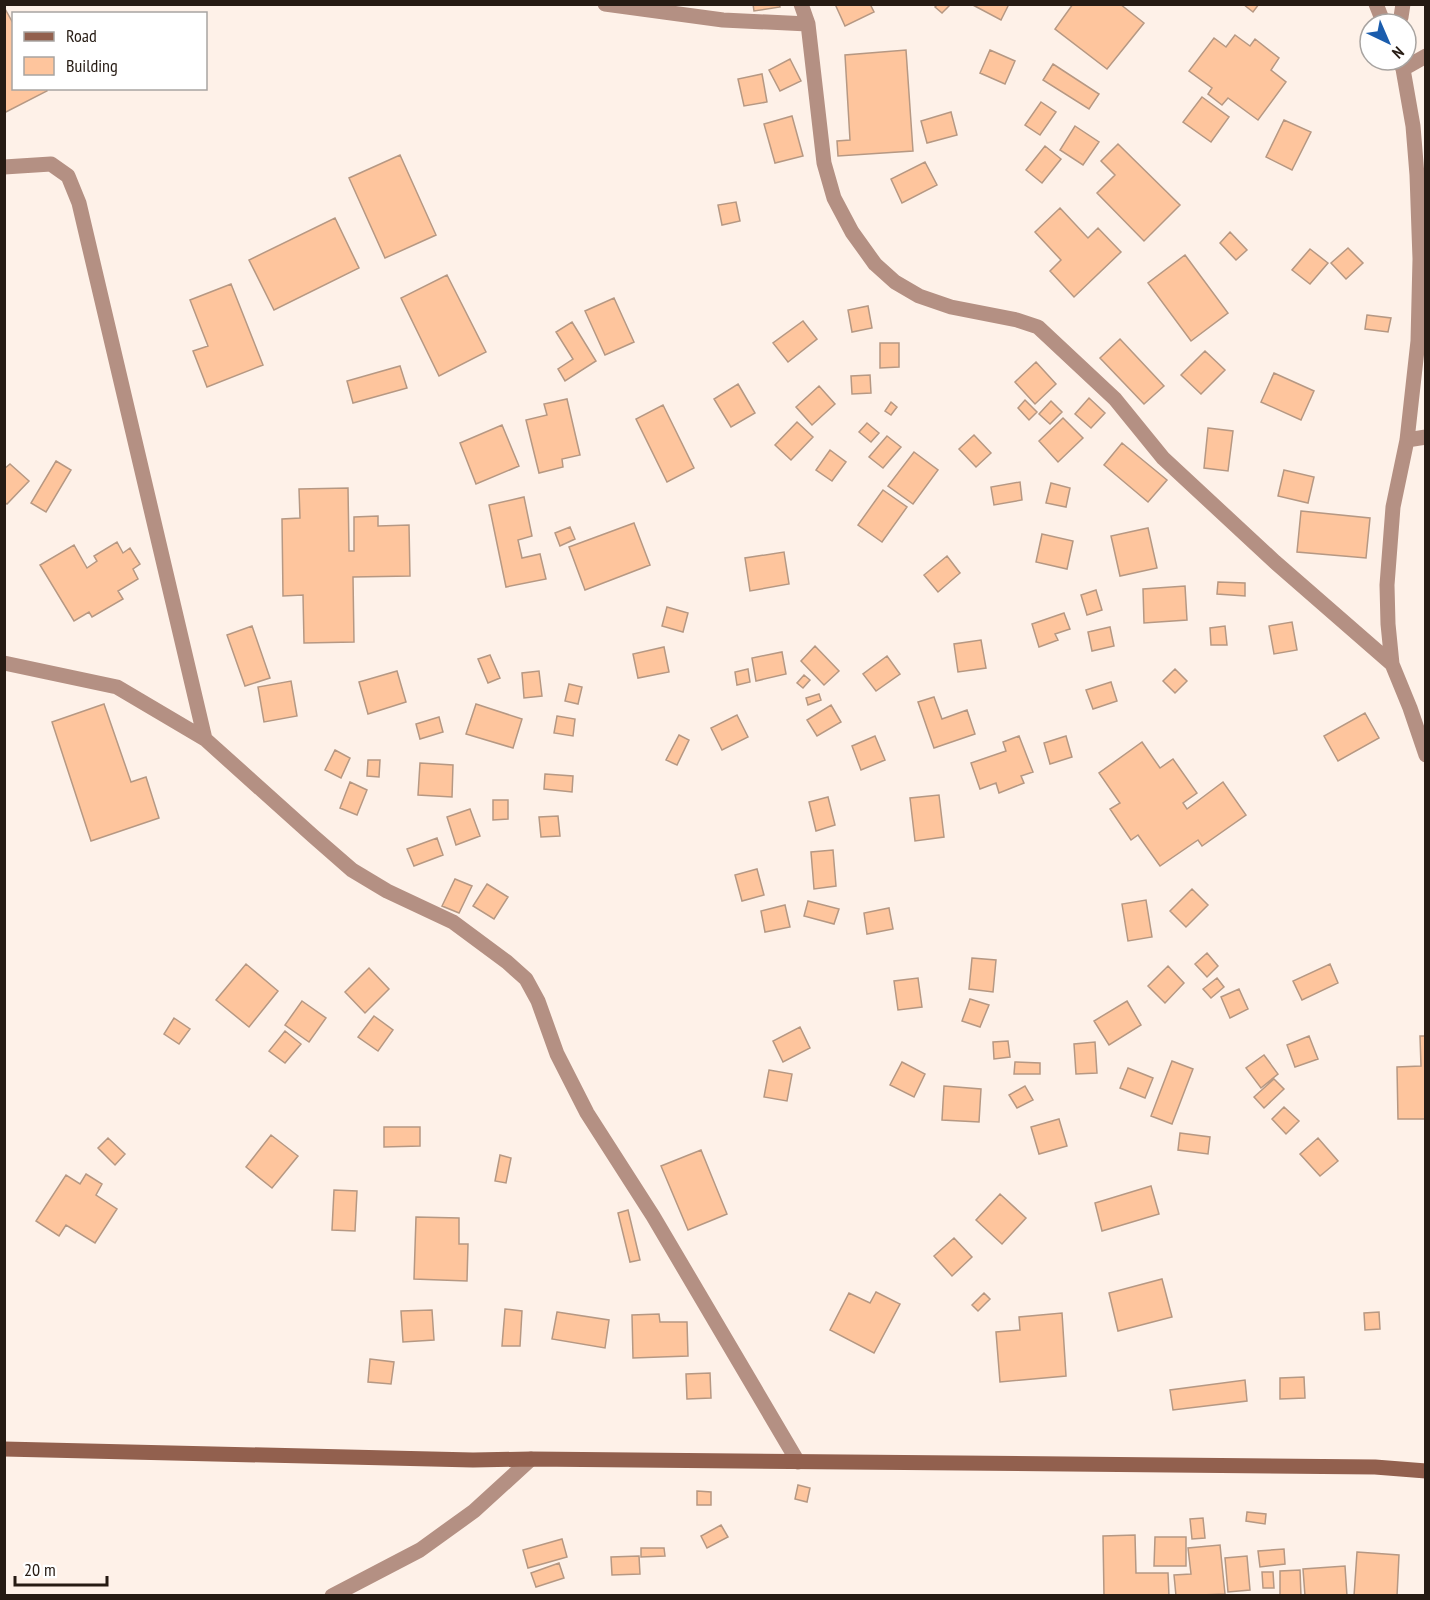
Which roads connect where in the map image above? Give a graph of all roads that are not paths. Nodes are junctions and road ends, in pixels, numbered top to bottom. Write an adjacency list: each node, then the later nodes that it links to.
1 (605, 4): 3 (street)
2 (801, 4): 3 (street)
3 (807, 24): 9 (street)
4 (1402, 72): 7 (street)
5 (4, 167): 10 (street)
6 (1425, 437): 7 (street)
7 (1407, 440): 9 (street)
8 (4, 663): 10 (street)
9 (1392, 664): 11 (street)
10 (205, 738): 14 (street)
11 (1425, 755)
12 (4, 1449): 13 (main road)
13 (531, 1459): 14 (main road); 16 (street)
14 (798, 1462): 15 (main road)
15 (1425, 1471)
16 (332, 1596)

